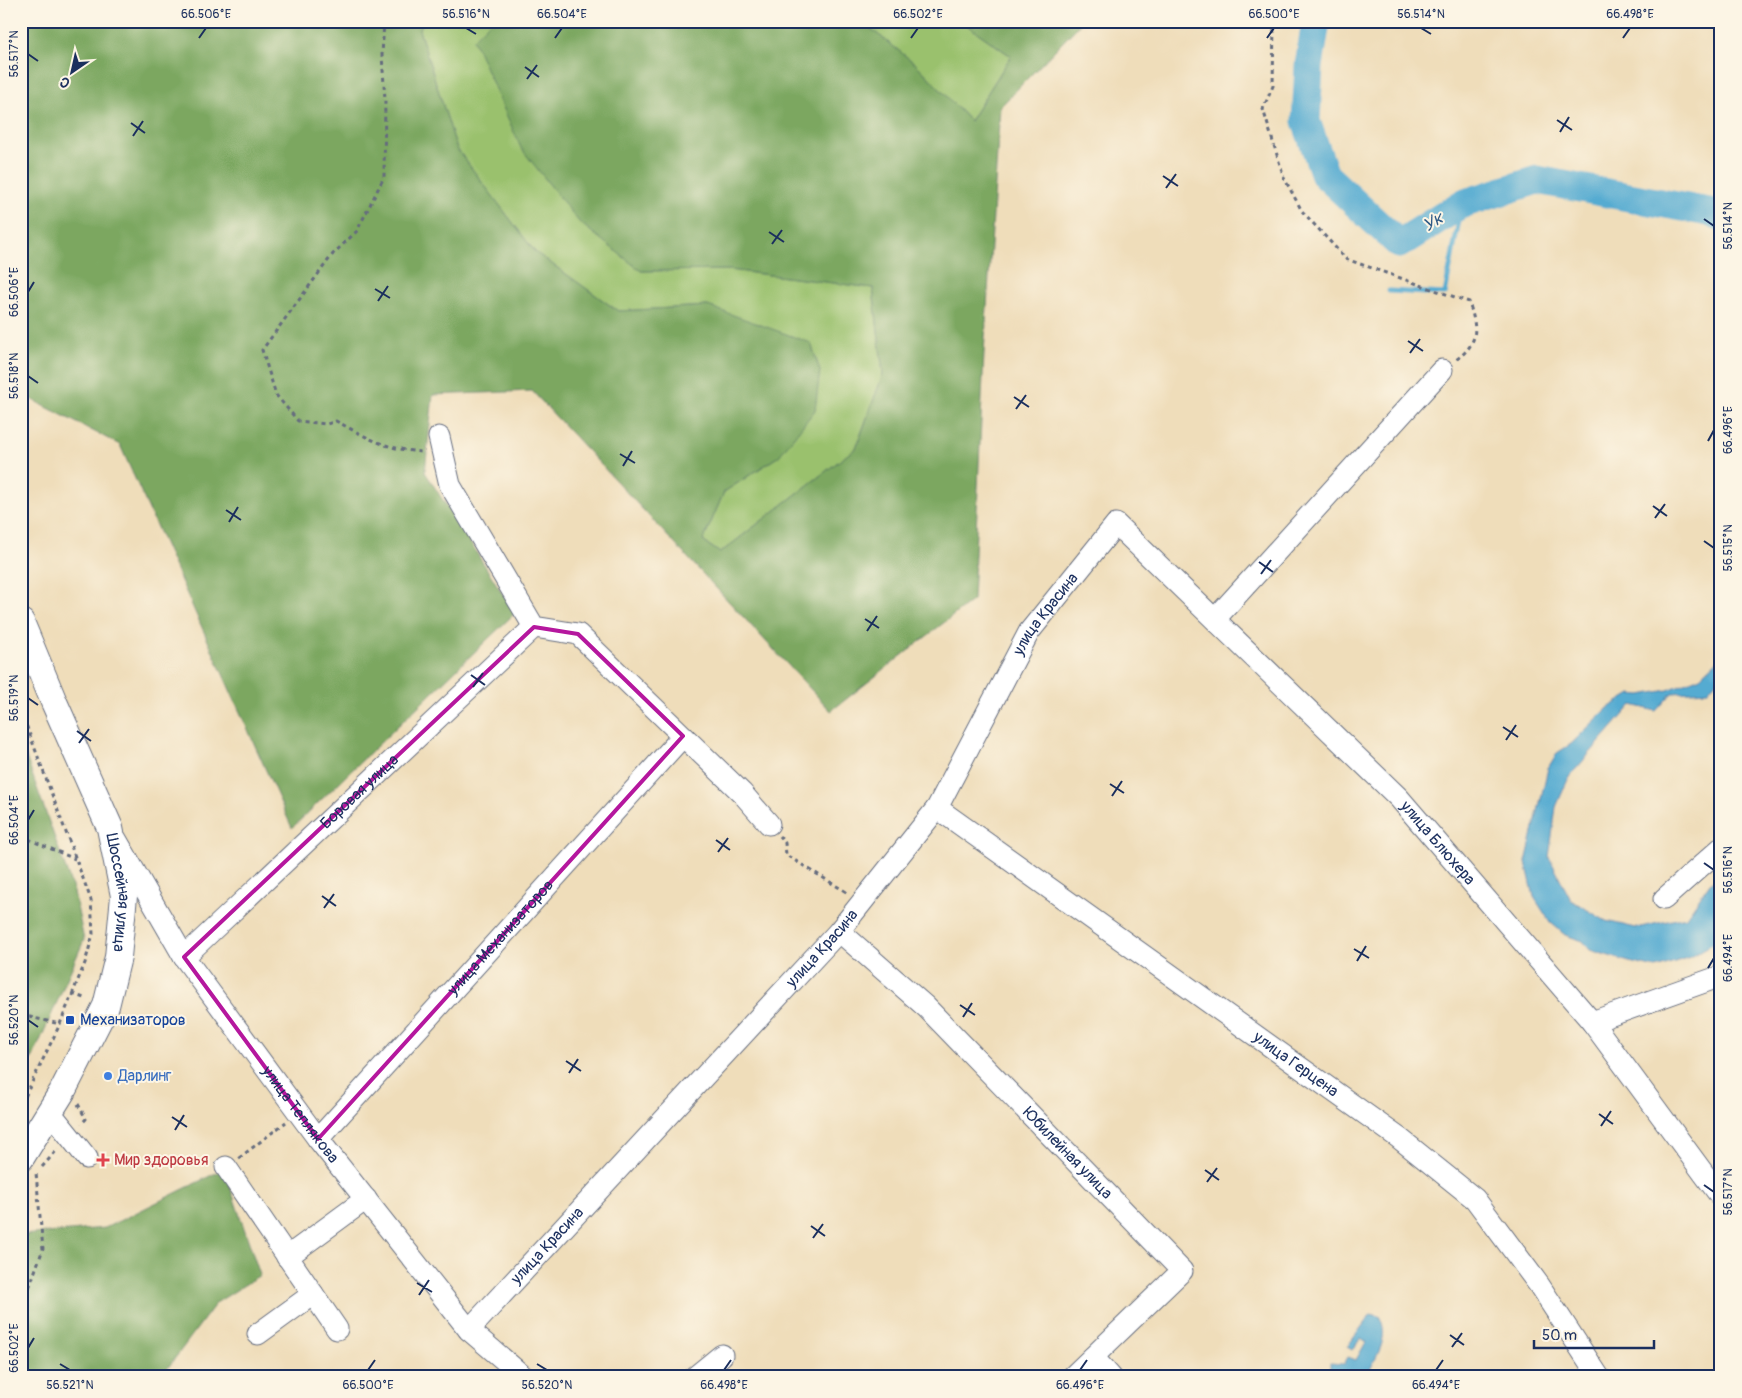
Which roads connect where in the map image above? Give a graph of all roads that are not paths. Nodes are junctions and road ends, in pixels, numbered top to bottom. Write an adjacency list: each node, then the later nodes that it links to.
1 (1442, 370): 4 (street)
2 (439, 436): 6 (street)
3 (1116, 524): 4 (street, улица Блюхера); 8 (street, улица Красина)
4 (1215, 619): 16 (street, улица Блюхера)
5 (21, 622): 10 (main road, Шоссейная улица)
6 (534, 627): 7 (street); 14 (street, Боровая улица)
7 (683, 736): 9 (street); 18 (street, улица Механизаторов)
8 (937, 808): 13 (street, улица Красина); 36 (street, улица Герцена)
9 (769, 824)
10 (110, 828): 14 (street, улица Теплякова); 17 (main road, Шоссейная улица)
11 (1721, 848): 12 (street)
12 (1664, 899)
13 (839, 932): 27 (street, улица Красина); 30 (street, Юбилейная улица)
14 (184, 957): 18 (street, улица Теплякова)
15 (1721, 976): 16 (street)
16 (1592, 1022): 22 (street, улица Блюхера)
17 (50, 1112): 19 (main road, Шоссейная улица); 20 (street)
18 (318, 1139): 23 (street, улица Теплякова)
19 (21, 1158)
20 (87, 1158)
21 (226, 1167): 24 (street)
22 (1721, 1197)
23 (366, 1200): 24 (street); 27 (street, улица Теплякова)
24 (287, 1257): 25 (street)
25 (313, 1294): 26 (street); 28 (street)
26 (337, 1329)
27 (469, 1330): 31 (street, улица Теплякова)
28 (258, 1334)
29 (722, 1355): 33 (street)
30 (1094, 1357): 34 (street, Юбилейная улица); 35 (street)
31 (503, 1367): 32 (street, улица Теплякова)
32 (524, 1377)
33 (694, 1377)
34 (1072, 1377)
35 (1111, 1377)
36 (1599, 1377)

